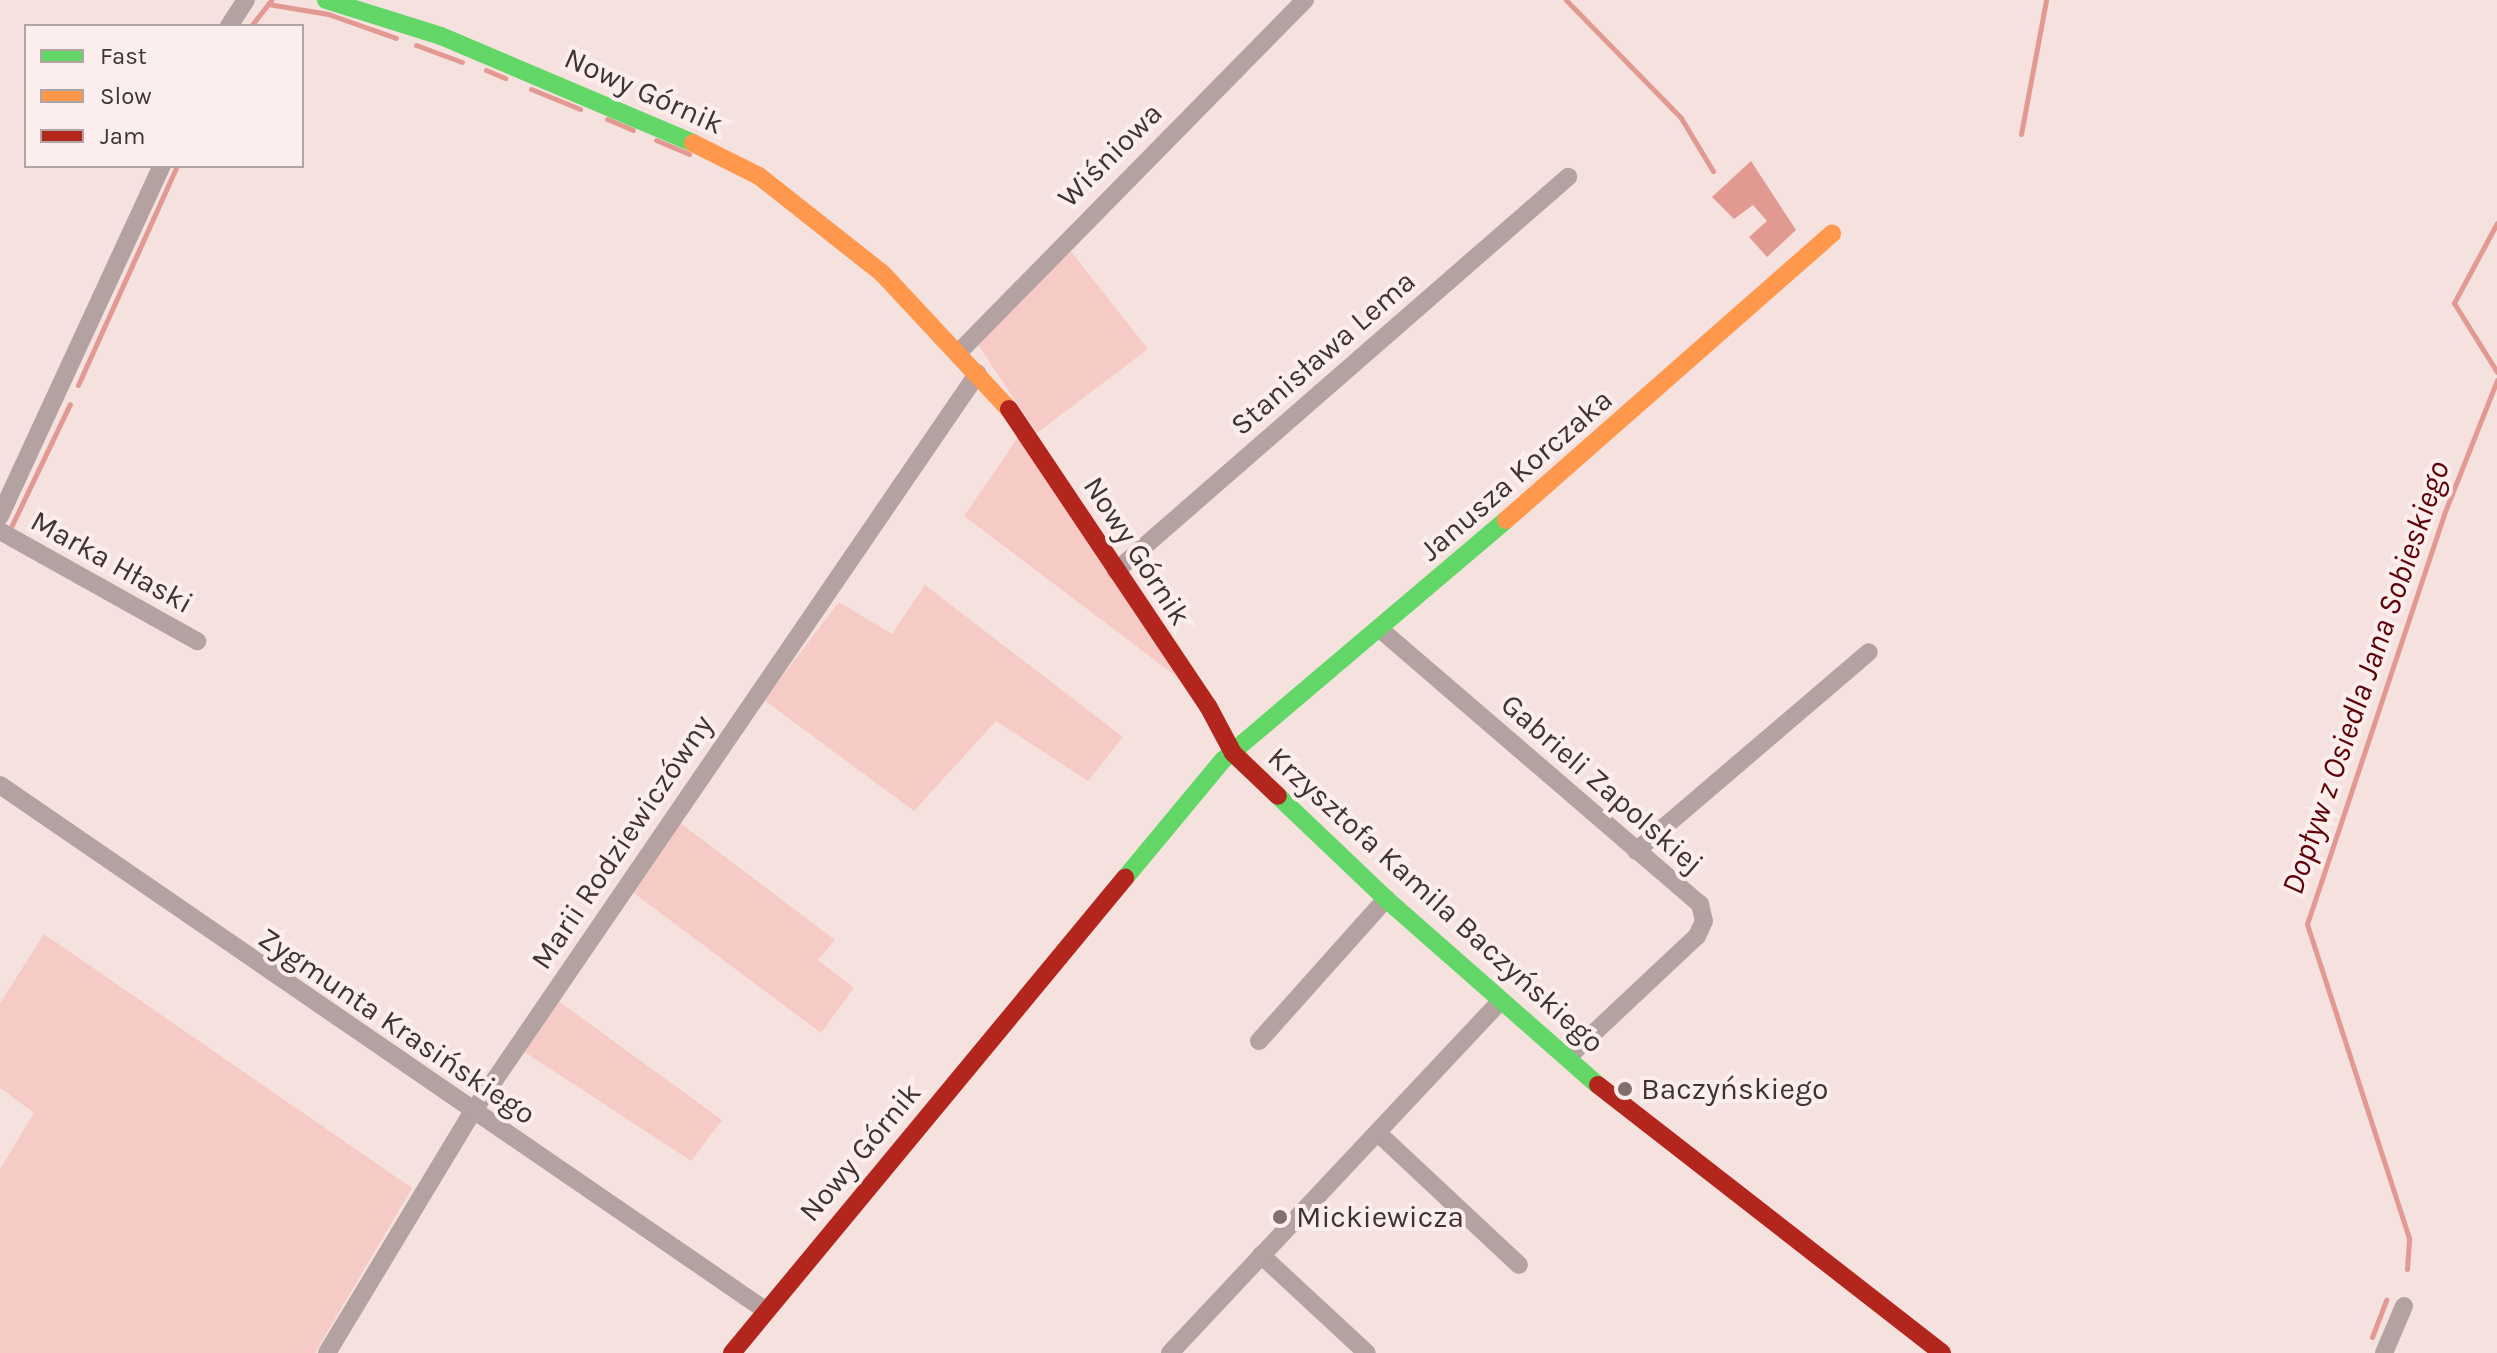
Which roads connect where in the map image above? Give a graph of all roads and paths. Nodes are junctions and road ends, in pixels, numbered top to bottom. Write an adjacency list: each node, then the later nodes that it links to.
1 (246, 0): 4 (street)
2 (326, 0): 8 (street, Nowy Górnik)
3 (1305, 0): 8 (street, Wiśniowa)
4 (230, 24)
5 (161, 168): 10 (street)
6 (1568, 177): 12 (street, Stanisława Lema)
7 (1832, 234): 13 (street, Janusza Korczaka)
8 (959, 352): 9 (street, Nowy Górnik)
9 (978, 373): 12 (street, Nowy Górnik); 23 (street, Marii Rodziewiczówny)
10 (0, 516)
11 (0, 531): 14 (street, Marka Hłaski)
12 (1116, 571): 16 (street, Nowy Górnik)
13 (1381, 630): 16 (street, Janusza Korczaka); 18 (street, Gabrieli Zapolskiej)
14 (197, 641)
15 (1869, 652): 18 (street)
16 (1233, 753): 19 (street, Krzysztofa Kamila Baczyńskiego); 28 (street, Nowy Górnik)
17 (2, 791): 23 (street, Zygmunta Krasińskiego)
18 (1636, 851): 22 (street, Gabrieli Zapolskiej)
19 (1386, 899): 20 (street, Krzysztofa Kamila Baczyńskiego); 21 (street)
20 (1501, 1001): 22 (street, Krzysztofa Kamila Baczyńskiego); 24 (street)
21 (1259, 1041)
22 (1568, 1057): 33 (street, Krzysztofa Kamila Baczyńskiego)
23 (472, 1113): 28 (street, Zygmunta Krasińskiego); 30 (street, Marii Rodziewiczówny)
24 (1378, 1133): 25 (street); 26 (street)
25 (1261, 1255): 31 (street); 32 (street)
26 (1519, 1265)
27 (2404, 1306): 34 (street)
28 (765, 1310): 29 (street, Nowy Górnik)
29 (735, 1352)
30 (327, 1353)
31 (1170, 1353)
32 (1367, 1353)
33 (1942, 1353)
34 (2384, 1353)

